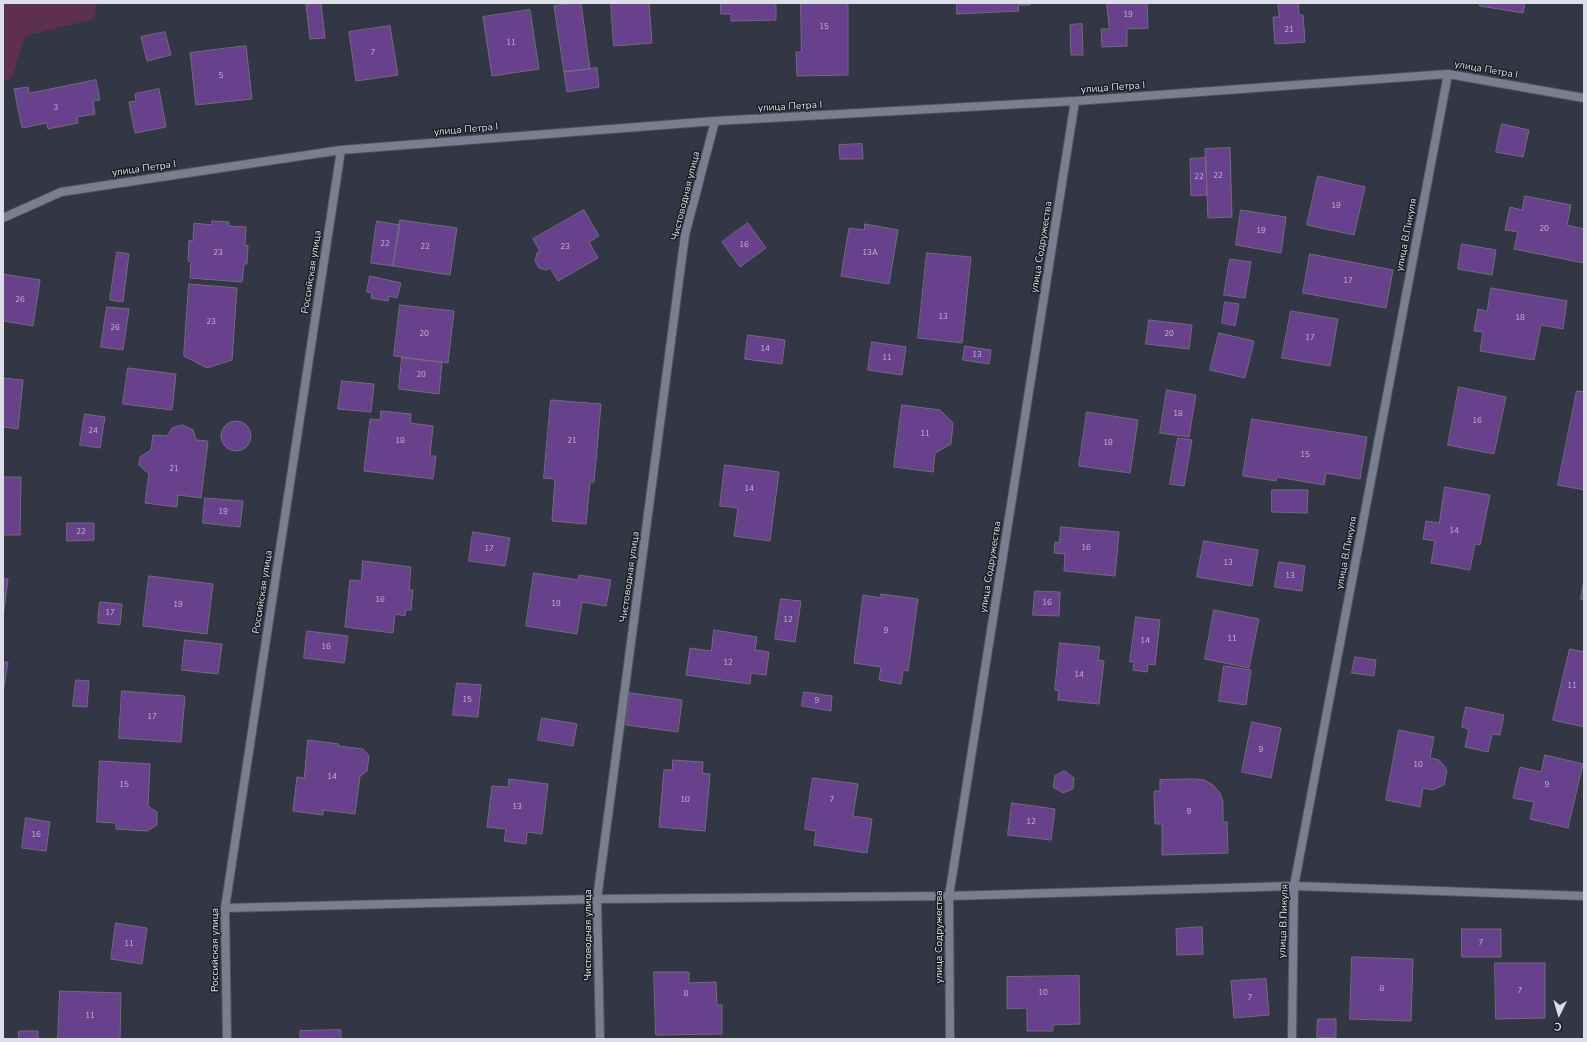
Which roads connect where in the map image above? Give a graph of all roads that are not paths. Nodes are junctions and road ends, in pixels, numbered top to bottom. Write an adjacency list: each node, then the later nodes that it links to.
1 (1448, 74): 2 (street, улица Петра I); 3 (street, улица Петра I); 7 (street, улица В.Пикуля)
2 (1584, 98)
3 (1075, 101): 4 (street, улица Петра I); 8 (street, улица Содружества)
4 (715, 121): 5 (street, улица Петра I); 10 (street, Чистоводная улица)
5 (341, 150): 6 (street, улица Петра I); 11 (street, Российская улица)
6 (3, 218)
7 (1294, 886): 8 (street); 9 (street); 15 (street, улица В.Пикуля)
8 (948, 896): 10 (street); 14 (street, улица Содружества)
9 (1584, 896)
10 (597, 899): 11 (street); 13 (street, Чистоводная улица)
11 (225, 908): 12 (street, Российская улица)
12 (227, 1039)
13 (600, 1039)
14 (950, 1039)
15 (1292, 1039)

